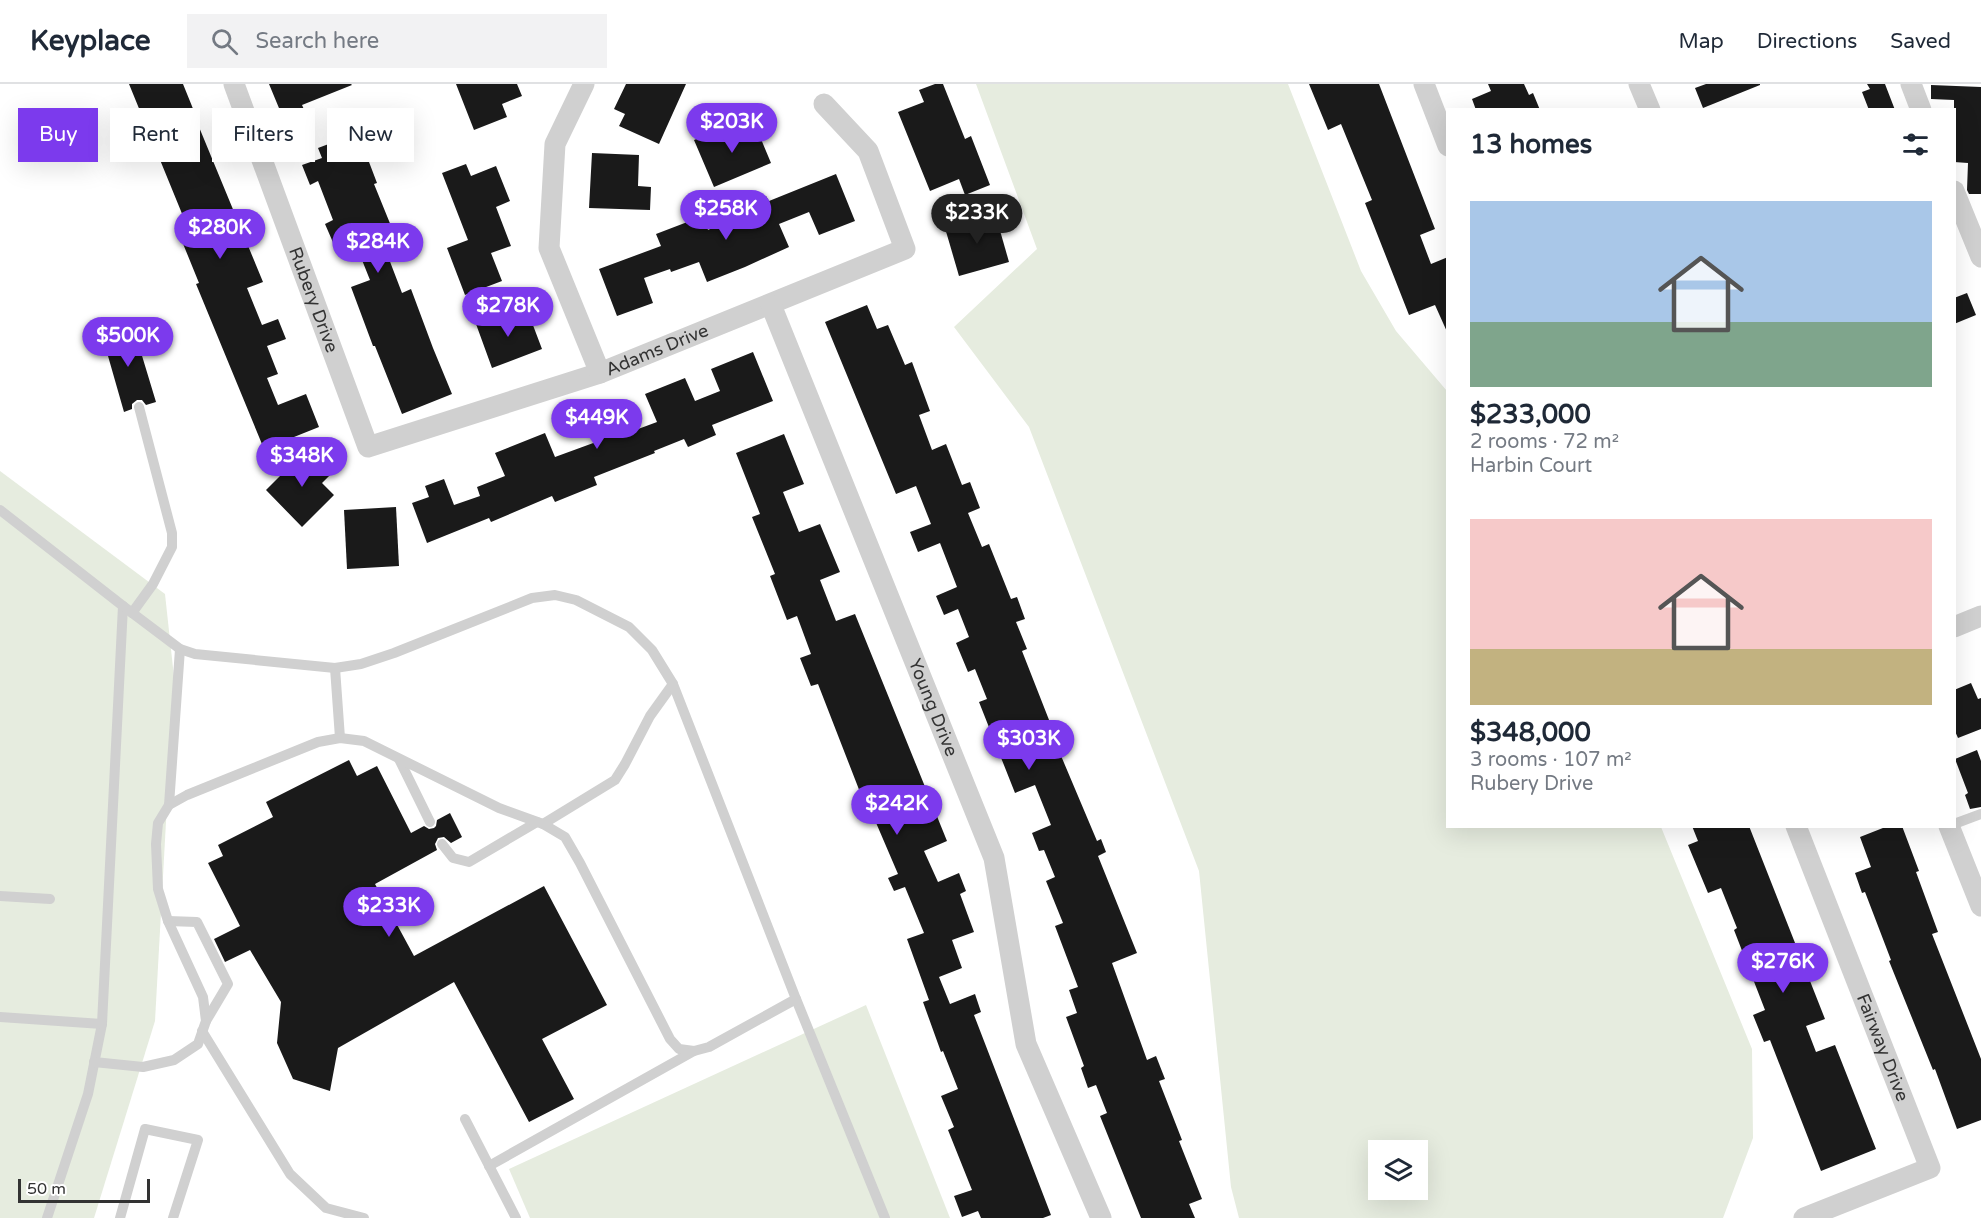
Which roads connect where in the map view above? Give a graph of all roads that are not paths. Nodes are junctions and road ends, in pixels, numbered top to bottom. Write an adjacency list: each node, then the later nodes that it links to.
1 (234, 84): 15 (street, Rubery Drive)
2 (584, 84): 13 (street)
3 (1424, 84): 9 (street)
4 (1639, 84): 7 (street)
5 (1911, 84): 8 (street)
6 (824, 104): 12 (street, Adams Drive)
7 (1649, 108)
8 (1921, 108)
9 (1446, 141)
10 (1956, 196): 11 (street)
11 (1981, 257)
12 (771, 305): 13 (street, Adams Drive); 51 (street, Young Drive)
13 (600, 374): 15 (street, Adams Drive)
14 (139, 407): 17 (lane)
15 (369, 447)
16 (0, 510): 17 (lane)
17 (127, 610): 20 (lane); 39 (lane)
18 (1981, 616): 19 (street)
19 (1956, 626)
20 (180, 649): 21 (lane); 25 (lane)
21 (335, 668): 22 (lane); 23 (lane)
22 (673, 684): 28 (lane); 37 (lane)
23 (340, 738): 24 (lane); 25 (lane)
24 (399, 759): 27 (lane); 28 (lane)
25 (169, 805): 36 (lane)
26 (1981, 814): 29 (lane)
27 (430, 822)
28 (540, 823): 32 (lane); 41 (lane)
29 (1956, 823)
30 (1797, 828): 52 (street, Fairway Drive)
31 (1950, 828): 35 (street)
32 (442, 844)
33 (0, 897): 34 (lane)
34 (50, 899)
35 (1981, 906)
36 (168, 921): 40 (lane); 40 (lane)
37 (796, 999): 41 (lane); 50 (lane)
38 (0, 1017): 39 (lane)
39 (102, 1024): 42 (lane)
40 (204, 1026): 42 (lane); 48 (lane)
41 (694, 1051): 44 (lane)
42 (94, 1062): 45 (lane)
43 (465, 1119): 44 (lane)
44 (489, 1166): 49 (lane)
45 (47, 1218)
46 (120, 1218): 47 (lane)
47 (173, 1218)
48 (364, 1218)
49 (516, 1218)
50 (885, 1218)
51 (1101, 1218)
52 (1804, 1218)

